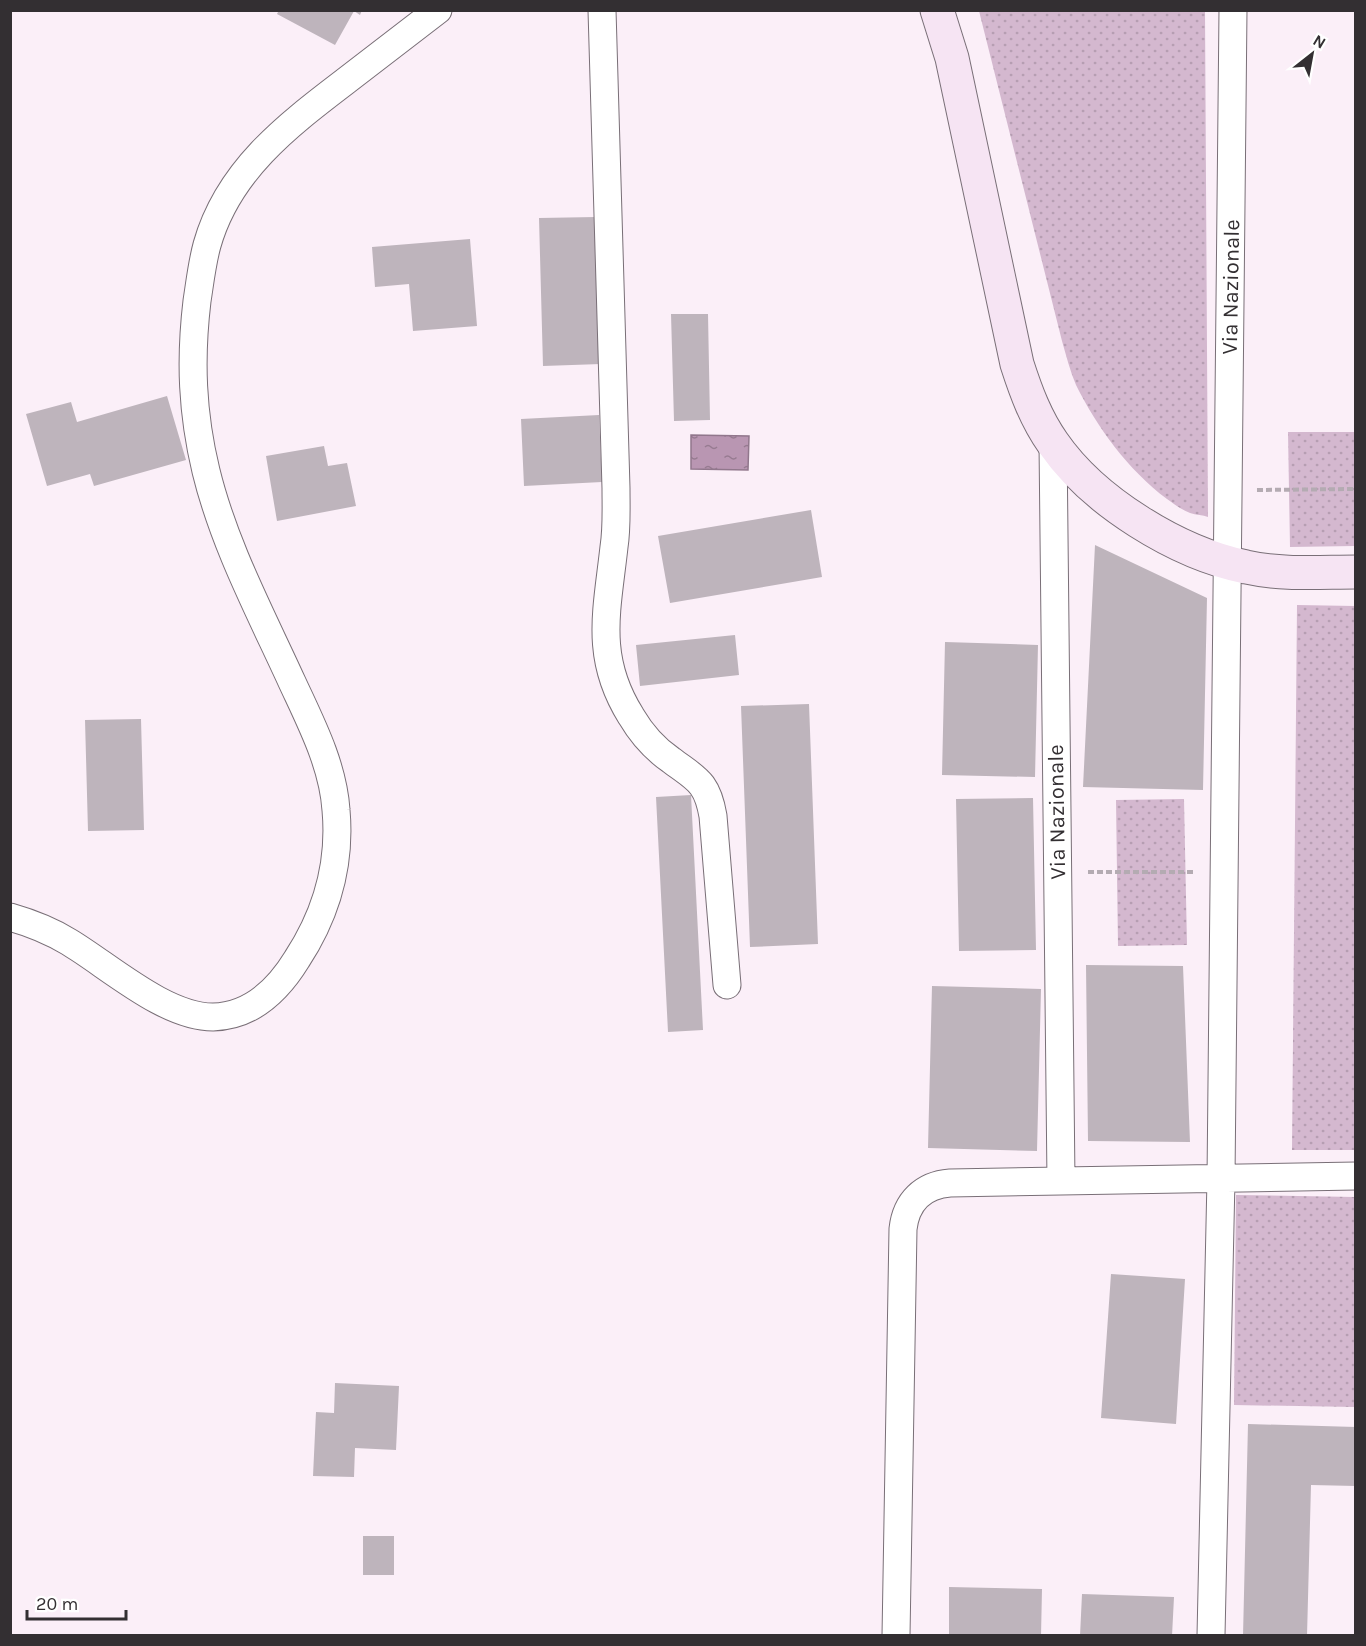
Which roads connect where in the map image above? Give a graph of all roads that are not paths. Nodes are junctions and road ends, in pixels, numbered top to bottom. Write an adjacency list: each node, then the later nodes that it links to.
1 (438, 10): 8 (street)
2 (602, 10): 9 (street)
3 (937, 10): 5 (street, Via Nazionale)
4 (1233, 10): 6 (street, Via Nazionale)
5 (1053, 443): 6 (street, Via Nazionale); 12 (street, Via Nazionale)
6 (1228, 563): 7 (street, Via Nazionale); 11 (street, Via Nazionale)
7 (1356, 572)
8 (10, 917)
9 (727, 985)
10 (1356, 1176): 11 (street)
11 (1221, 1179): 12 (street); 14 (street, Via Nazionale)
12 (1061, 1181): 13 (street)
13 (896, 1635)
14 (1211, 1635)

